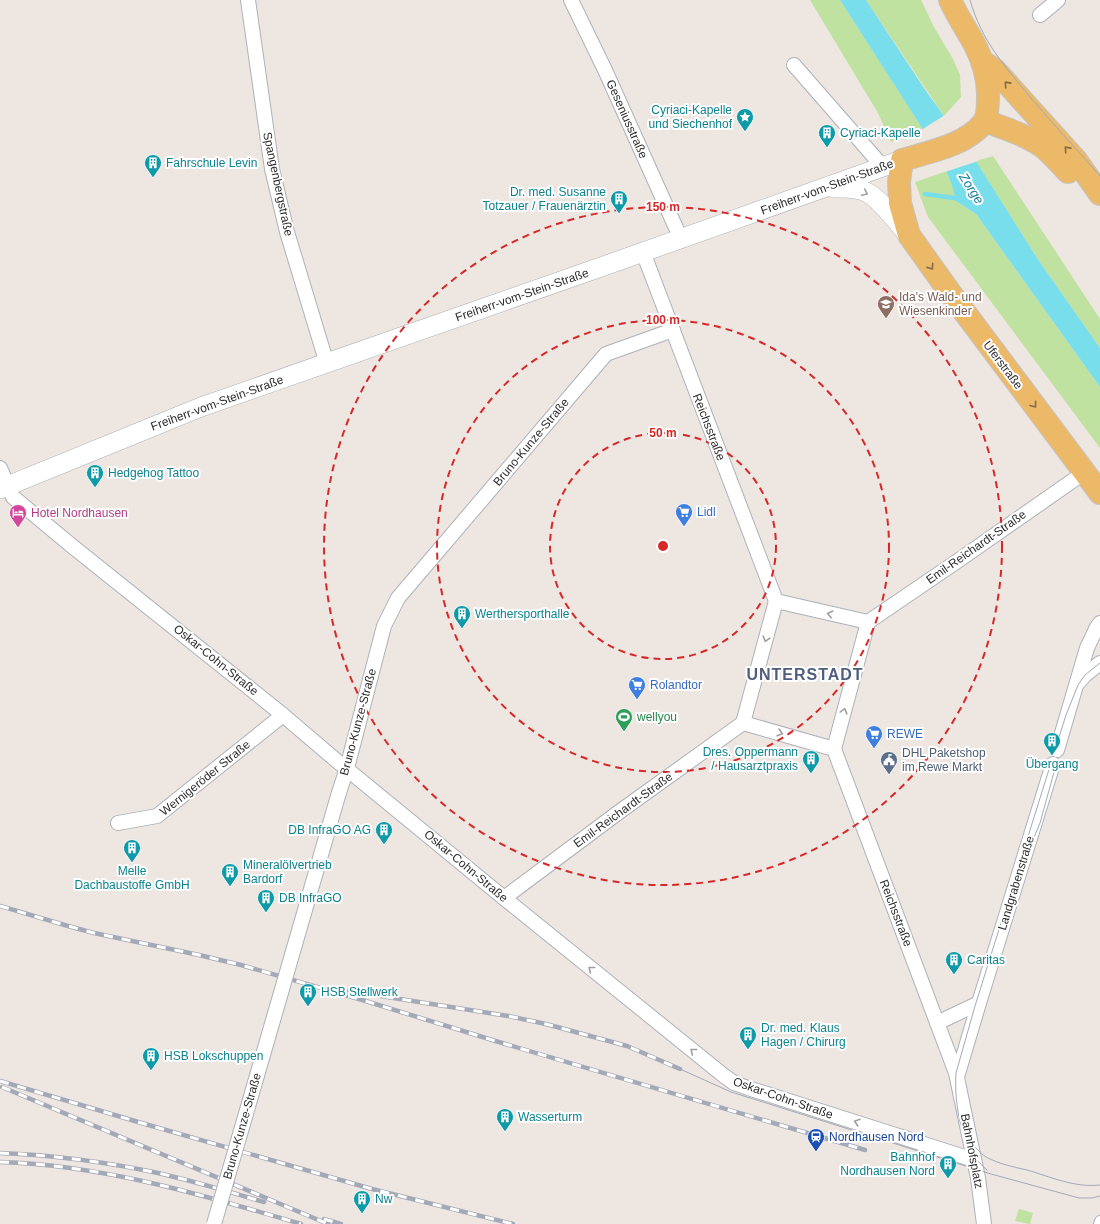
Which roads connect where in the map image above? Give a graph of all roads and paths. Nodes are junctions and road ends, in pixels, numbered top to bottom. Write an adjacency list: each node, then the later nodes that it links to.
1 (248, 0): 16 (street, Spangenbergstraße)
2 (571, 0): 13 (street, Geseniusstraße)
3 (950, 0): 6 (main road)
4 (1058, 0): 5 (street)
5 (1040, 15)
6 (982, 61): 8 (main road); 11 (main road, one-way to 6)
7 (794, 65): 9 (street)
8 (985, 121): 9 (main road, Freiherr-vom-Stein-Straße); 11 (main road)
9 (893, 164): 10 (main road, Freiherr-vom-Stein-Straße); 12 (main road)
10 (827, 188): 12 (main road, one-way to 12); 13 (main road, Freiherr-vom-Stein-Straße)
11 (1099, 193)
12 (909, 236): 18 (main road, Uferstraße, one-way to 18)
13 (681, 239): 14 (main road, Freiherr-vom-Stein-Straße)
14 (643, 252): 15 (street, Reichsstraße); 16 (main road, Freiherr-vom-Stein-Straße)
15 (673, 330): 21 (street, Reichsstraße); 29 (street, Bruno-Kunze-Straße)
16 (327, 364): 19 (main road, Freiherr-vom-Stein-Straße)
17 (0, 468): 19 (street, Oskar-Cohn-Straße)
18 (1085, 472): 20 (main road, Uferstraße); 22 (street, Emil-Reichardt-Straße)
19 (4, 487): 26 (street, Oskar-Cohn-Straße)
20 (1100, 493)
21 (776, 601): 22 (street, one-way to 21); 27 (street, one-way to 27)
22 (868, 622): 28 (street, one-way to 22)
23 (1100, 623): 25 (street, Landgrabenstraße)
24 (1095, 667): 25 (street, Landgrabenstraße)
25 (1077, 684): 32 (street, Landgrabenstraße)
26 (283, 715): 29 (street, Oskar-Cohn-Straße); 30 (street, Wernigeröder Straße)
27 (742, 723): 28 (street, one-way to 28); 31 (street, Emil-Reichardt-Straße)
28 (834, 748): 33 (street, Reichsstraße)
29 (347, 768): 31 (street, Oskar-Cohn-Straße); 37 (street, Bruno-Kunze-Straße, bridge)
30 (118, 823)
31 (504, 898): 35 (street, Oskar-Cohn-Straße, one-way to 31)
32 (979, 1003): 33 (street); 34 (street, Landgrabenstraße)
33 (937, 1023): 34 (street, Reichsstraße)
34 (957, 1077): 35 (street, Bahnhofsplatz)
35 (974, 1160): 38 (street, Bahnhofsplatz)
36 (1100, 1221): 39 (street)
37 (214, 1224)
38 (984, 1224)
39 (1099, 1224)

